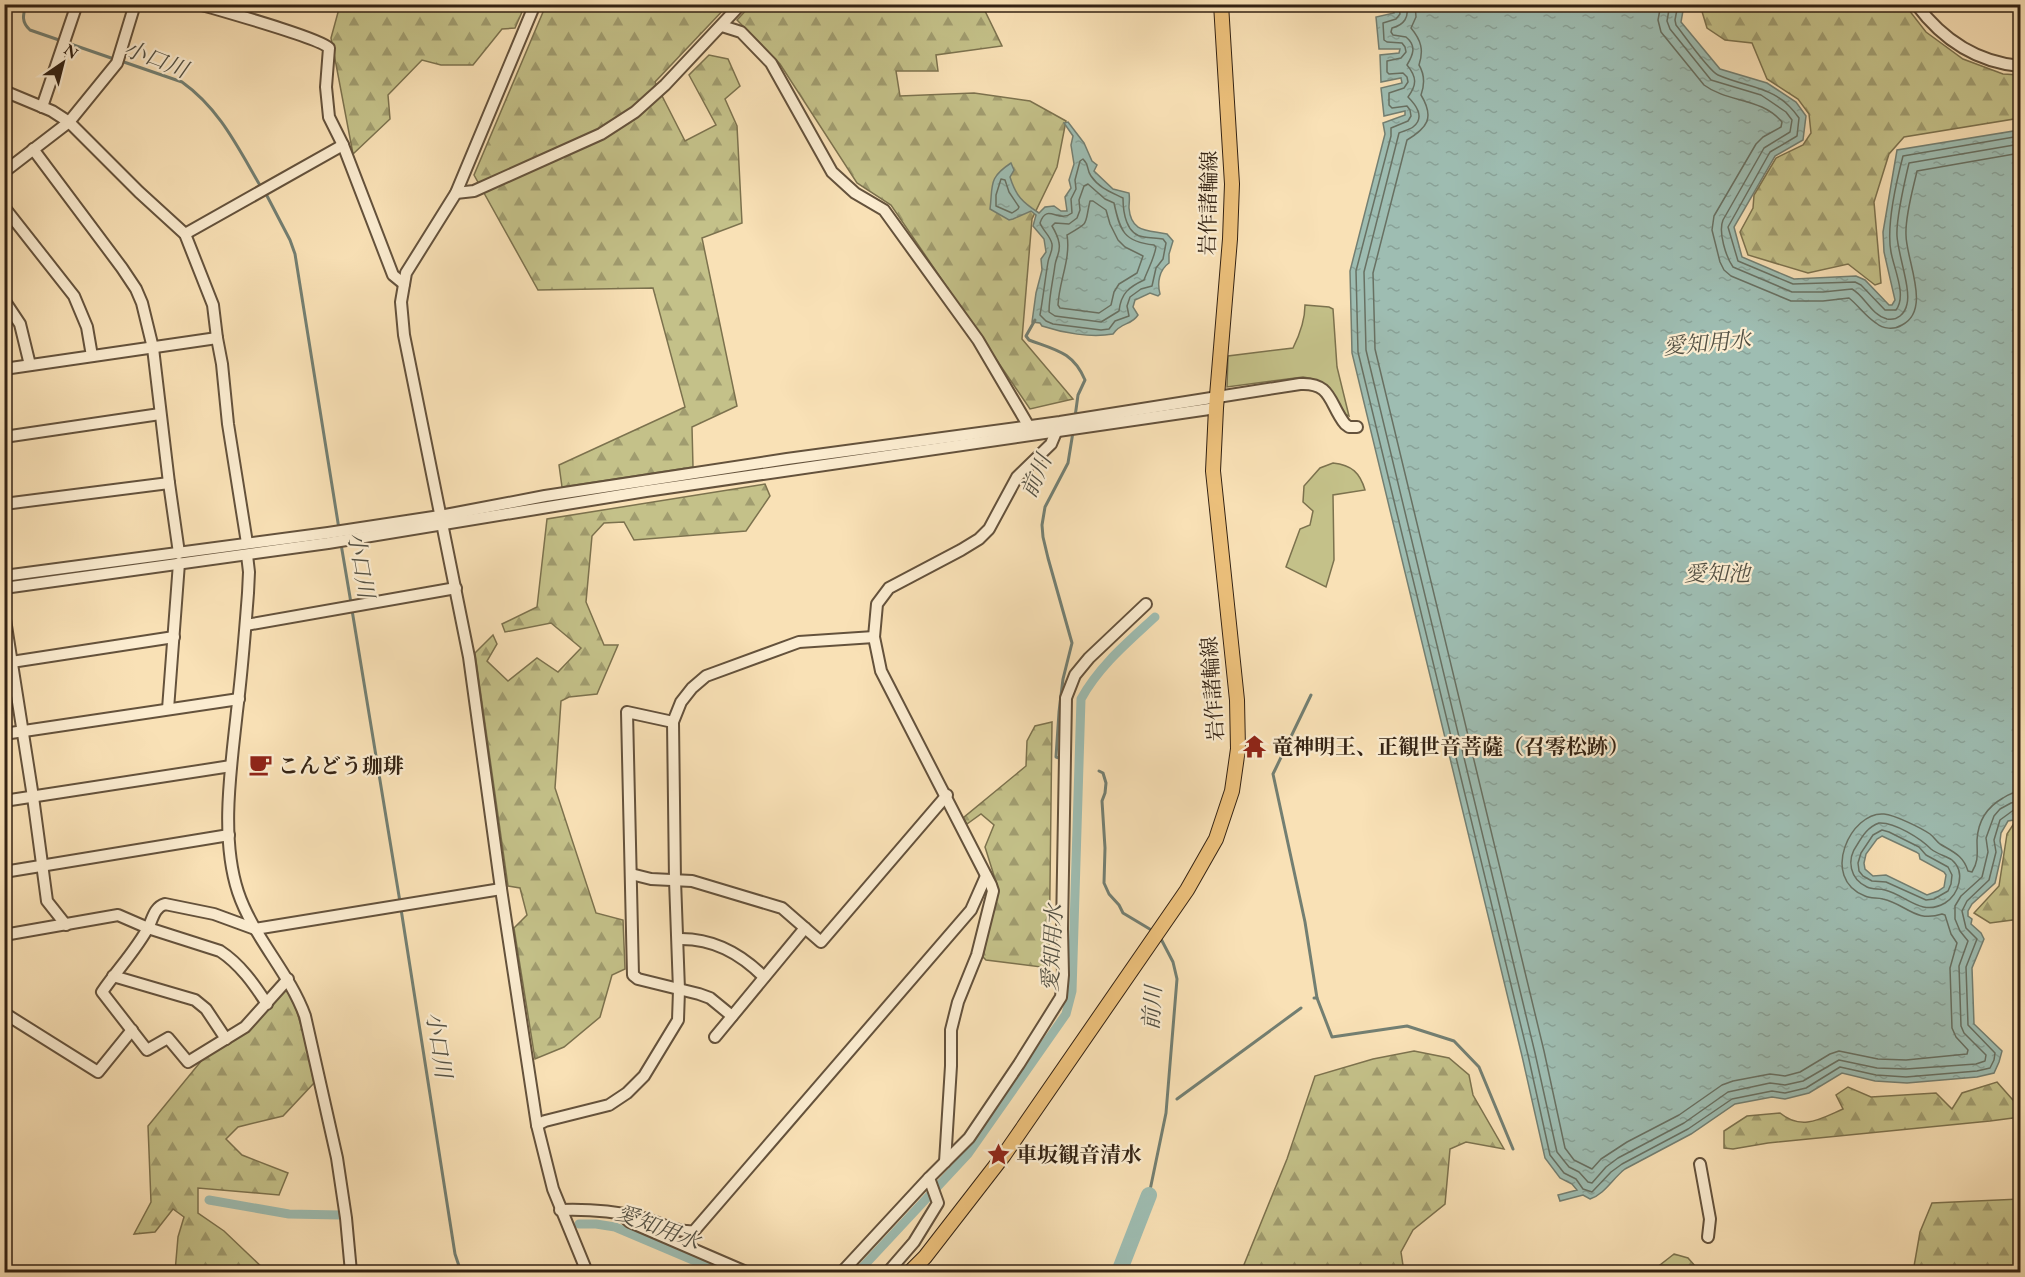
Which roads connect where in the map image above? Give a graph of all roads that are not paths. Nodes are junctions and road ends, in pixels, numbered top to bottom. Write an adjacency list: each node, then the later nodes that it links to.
1 (77, 4): 11 (street)
2 (135, 4): 12 (street)
3 (200, 4): 13 (street)
4 (535, 4): 16 (street)
5 (741, 4): 8 (street)
6 (1221, 4): 26 (main road, 岩作諸輪線)
7 (1916, 4): 9 (street)
8 (722, 26): 16 (street); 28 (street)
9 (2020, 66)
10 (4, 91): 11 (street)
11 (42, 107): 12 (street)
12 (69, 122): 14 (street); 18 (street)
13 (343, 145): 18 (street); 19 (street)
14 (33, 149): 15 (street); 22 (street)
15 (4, 172)
16 (456, 193): 19 (street)
17 (4, 207): 23 (street)
18 (185, 234): 21 (street)
19 (404, 284): 34 (street)
20 (4, 300): 24 (street)
21 (217, 338): 22 (street); 36 (street)
22 (153, 348): 23 (street); 27 (street)
23 (92, 356): 24 (street)
24 (30, 365): 25 (street)
25 (4, 369)
26 (1217, 403): 28 (street); 29 (street); 30 (street); 92 (main road, 岩作諸輪線)
27 (160, 414): 31 (street); 32 (street)
28 (1028, 425): 34 (street)
29 (1357, 427)
30 (1056, 432): 34 (street); 45 (street)
31 (4, 437)
32 (169, 483): 33 (street); 38 (street)
33 (4, 504)
34 (441, 521): 35 (street); 41 (street)
35 (328, 538): 36 (street); 37 (street)
36 (247, 543): 38 (street)
37 (247, 555): 38 (street); 44 (street)
38 (179, 558): 39 (street); 40 (street); 46 (street)
39 (4, 576)
40 (4, 588)
41 (456, 588): 44 (street); 63 (street)
42 (1146, 604): 81 (street)
43 (4, 613): 47 (street)
44 (246, 624): 48 (street)
45 (874, 637): 50 (street); 54 (street)
46 (174, 638): 47 (street); 49 (street)
47 (8, 662): 51 (street)
48 (238, 699): 49 (street); 53 (street)
49 (168, 709): 51 (street)
50 (673, 722): 60 (street); 62 (street)
51 (23, 731): 52 (street); 55 (street)
52 (4, 734)
53 (231, 766): 55 (street); 57 (street)
54 (946, 795): 61 (street); 66 (street)
55 (33, 797): 56 (street); 58 (street)
56 (4, 801)
57 (229, 835): 58 (street); 67 (street)
58 (44, 866): 59 (street); 64 (street)
59 (4, 872)
60 (631, 874): 62 (street); 73 (street)
61 (986, 876): 81 (street); 85 (street)
62 (675, 880): 66 (street); 69 (street)
63 (501, 889): 67 (street); 80 (street)
64 (66, 925): 65 (street); 68 (street)
65 (148, 928): 67 (street); 70 (street); 74 (street)
66 (805, 928): 71 (street)
67 (255, 929): 72 (street)
68 (4, 935)
69 (678, 939): 71 (street); 73 (street)
70 (113, 976): 77 (street); 79 (street)
71 (764, 977): 76 (street)
72 (288, 979): 74 (street); 87 (street)
73 (679, 990): 76 (street); 80 (street)
74 (267, 1004): 79 (street)
75 (4, 1013): 77 (street)
76 (732, 1016): 78 (street)
77 (132, 1030): 79 (street)
78 (715, 1037)
79 (226, 1040)
80 (537, 1125): 84 (street)
81 (945, 1162): 83 (street)
82 (1700, 1164): 86 (street)
83 (929, 1178): 90 (street); 91 (street)
84 (560, 1210): 85 (street); 88 (street)
85 (620, 1214): 89 (street)
86 (1708, 1237)
87 (351, 1272)
88 (587, 1272)
89 (746, 1272)
90 (842, 1272)
91 (888, 1272)
92 (910, 1272)

